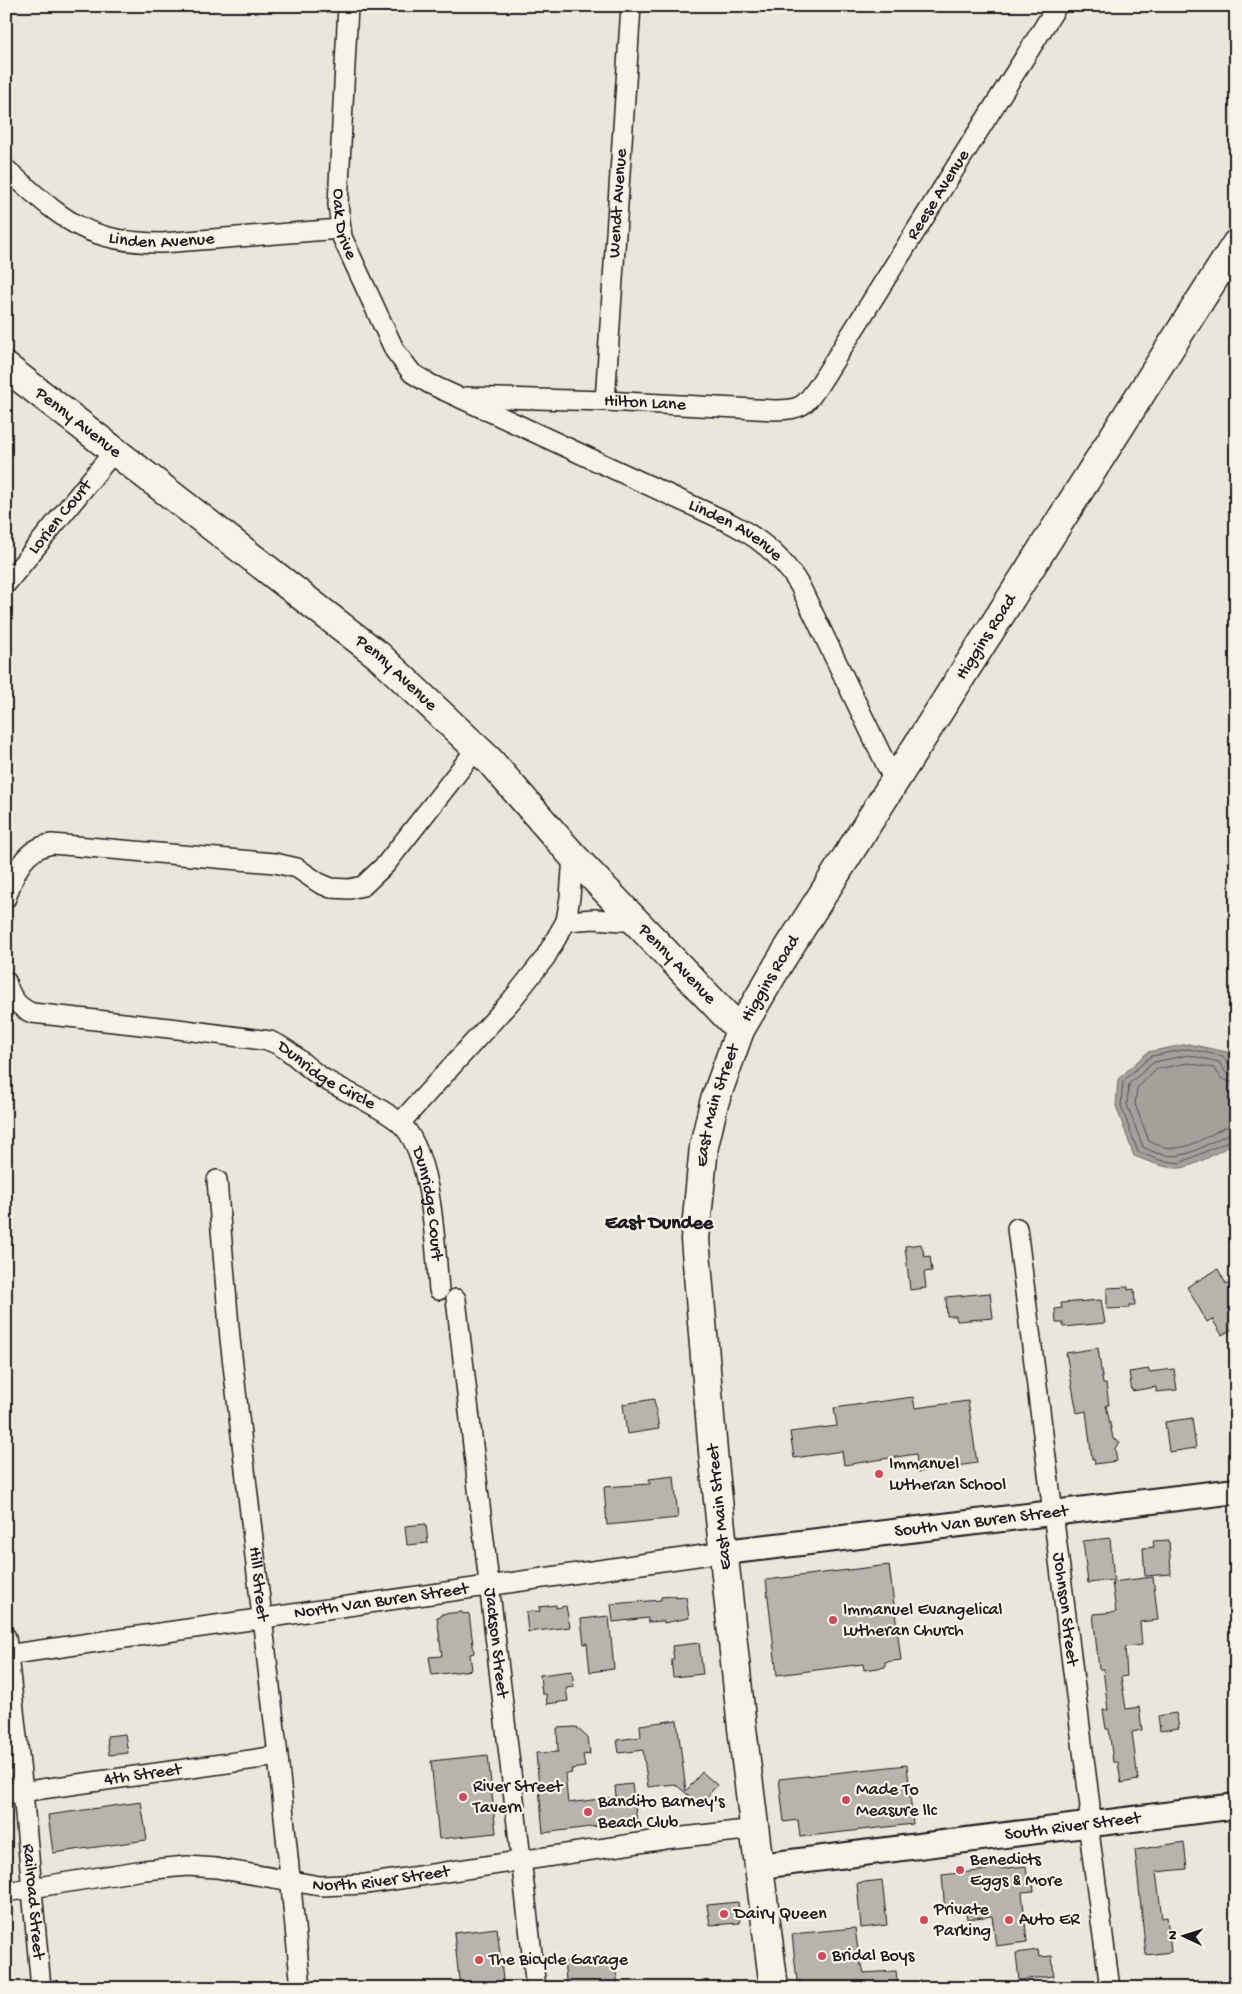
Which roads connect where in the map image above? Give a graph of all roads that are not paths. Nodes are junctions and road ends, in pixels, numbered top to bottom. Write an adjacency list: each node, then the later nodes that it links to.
1 (348, 6): 5 (street, Oak Drive)
2 (631, 6): 10 (street, Wendt Avenue)
3 (1057, 6): 8 (street, Reese Avenue)
4 (6, 168): 5 (street, Linden Avenue)
5 (340, 229): 9 (street, Oak Drive)
6 (1236, 244): 14 (main road, Higgins Road)
7 (6, 367): 11 (main road, Penny Avenue)
8 (819, 385): 10 (street, Hilton Lane)
9 (459, 397): 10 (street, Hilton Lane); 14 (street, Linden Avenue)
10 (605, 401)
11 (115, 450): 12 (street, Lorien Court); 13 (main road, Penny Avenue)
12 (6, 584)
13 (477, 748): 15 (main road, Penny Avenue); 16 (street)
14 (895, 783): 20 (main road, Higgins Road)
15 (573, 856): 17 (street); 18 (main road, Penny Avenue)
16 (6, 898)
17 (566, 921): 18 (street); 21 (street)
18 (636, 922): 20 (main road, Penny Avenue)
19 (6, 981): 21 (street, Dunridge Circle)
20 (740, 1030): 27 (main road, East Main Street)
21 (400, 1123): 24 (street, Dunridge Court)
22 (217, 1180): 29 (street, Hill Street)
23 (1016, 1228): 26 (street, Johnson Street)
24 (448, 1295): 28 (street, Jackson Street)
25 (1236, 1491): 26 (street, South Van Buren Street)
26 (1052, 1513): 27 (street, South Van Buren Street); 34 (street, Johnson Street)
27 (725, 1552): 28 (street, North Van Buren Street); 35 (main road, East Main Street)
28 (488, 1584): 29 (street, North Van Buren Street); 36 (street, Jackson Street)
29 (263, 1617): 30 (street, North Van Buren Street); 31 (street, Hill Street)
30 (7, 1649): 32 (street, Railroad Street)
31 (278, 1756): 32 (street, 4th Street); 38 (street, Hill Street)
32 (15, 1793): 39 (street, Railroad Street)
33 (1236, 1806): 34 (street, South River Street)
34 (1088, 1824): 37 (street, South River Street); 45 (street, Johnson Street)
35 (755, 1829): 36 (street, North River Street); 37 (main road, East Main Street)
36 (522, 1862): 38 (street, North River Street); 43 (street, Jackson Street)
37 (760, 1866): 44 (main road, East Main Street)
38 (292, 1882): 39 (street, North River Street); 42 (street, Hill Street)
39 (32, 1888): 40 (street, North River Street); 41 (street, Railroad Street)
40 (6, 1892)
41 (41, 1988)
42 (302, 1988)
43 (536, 1988)
44 (774, 1988)
45 (1110, 1988)

